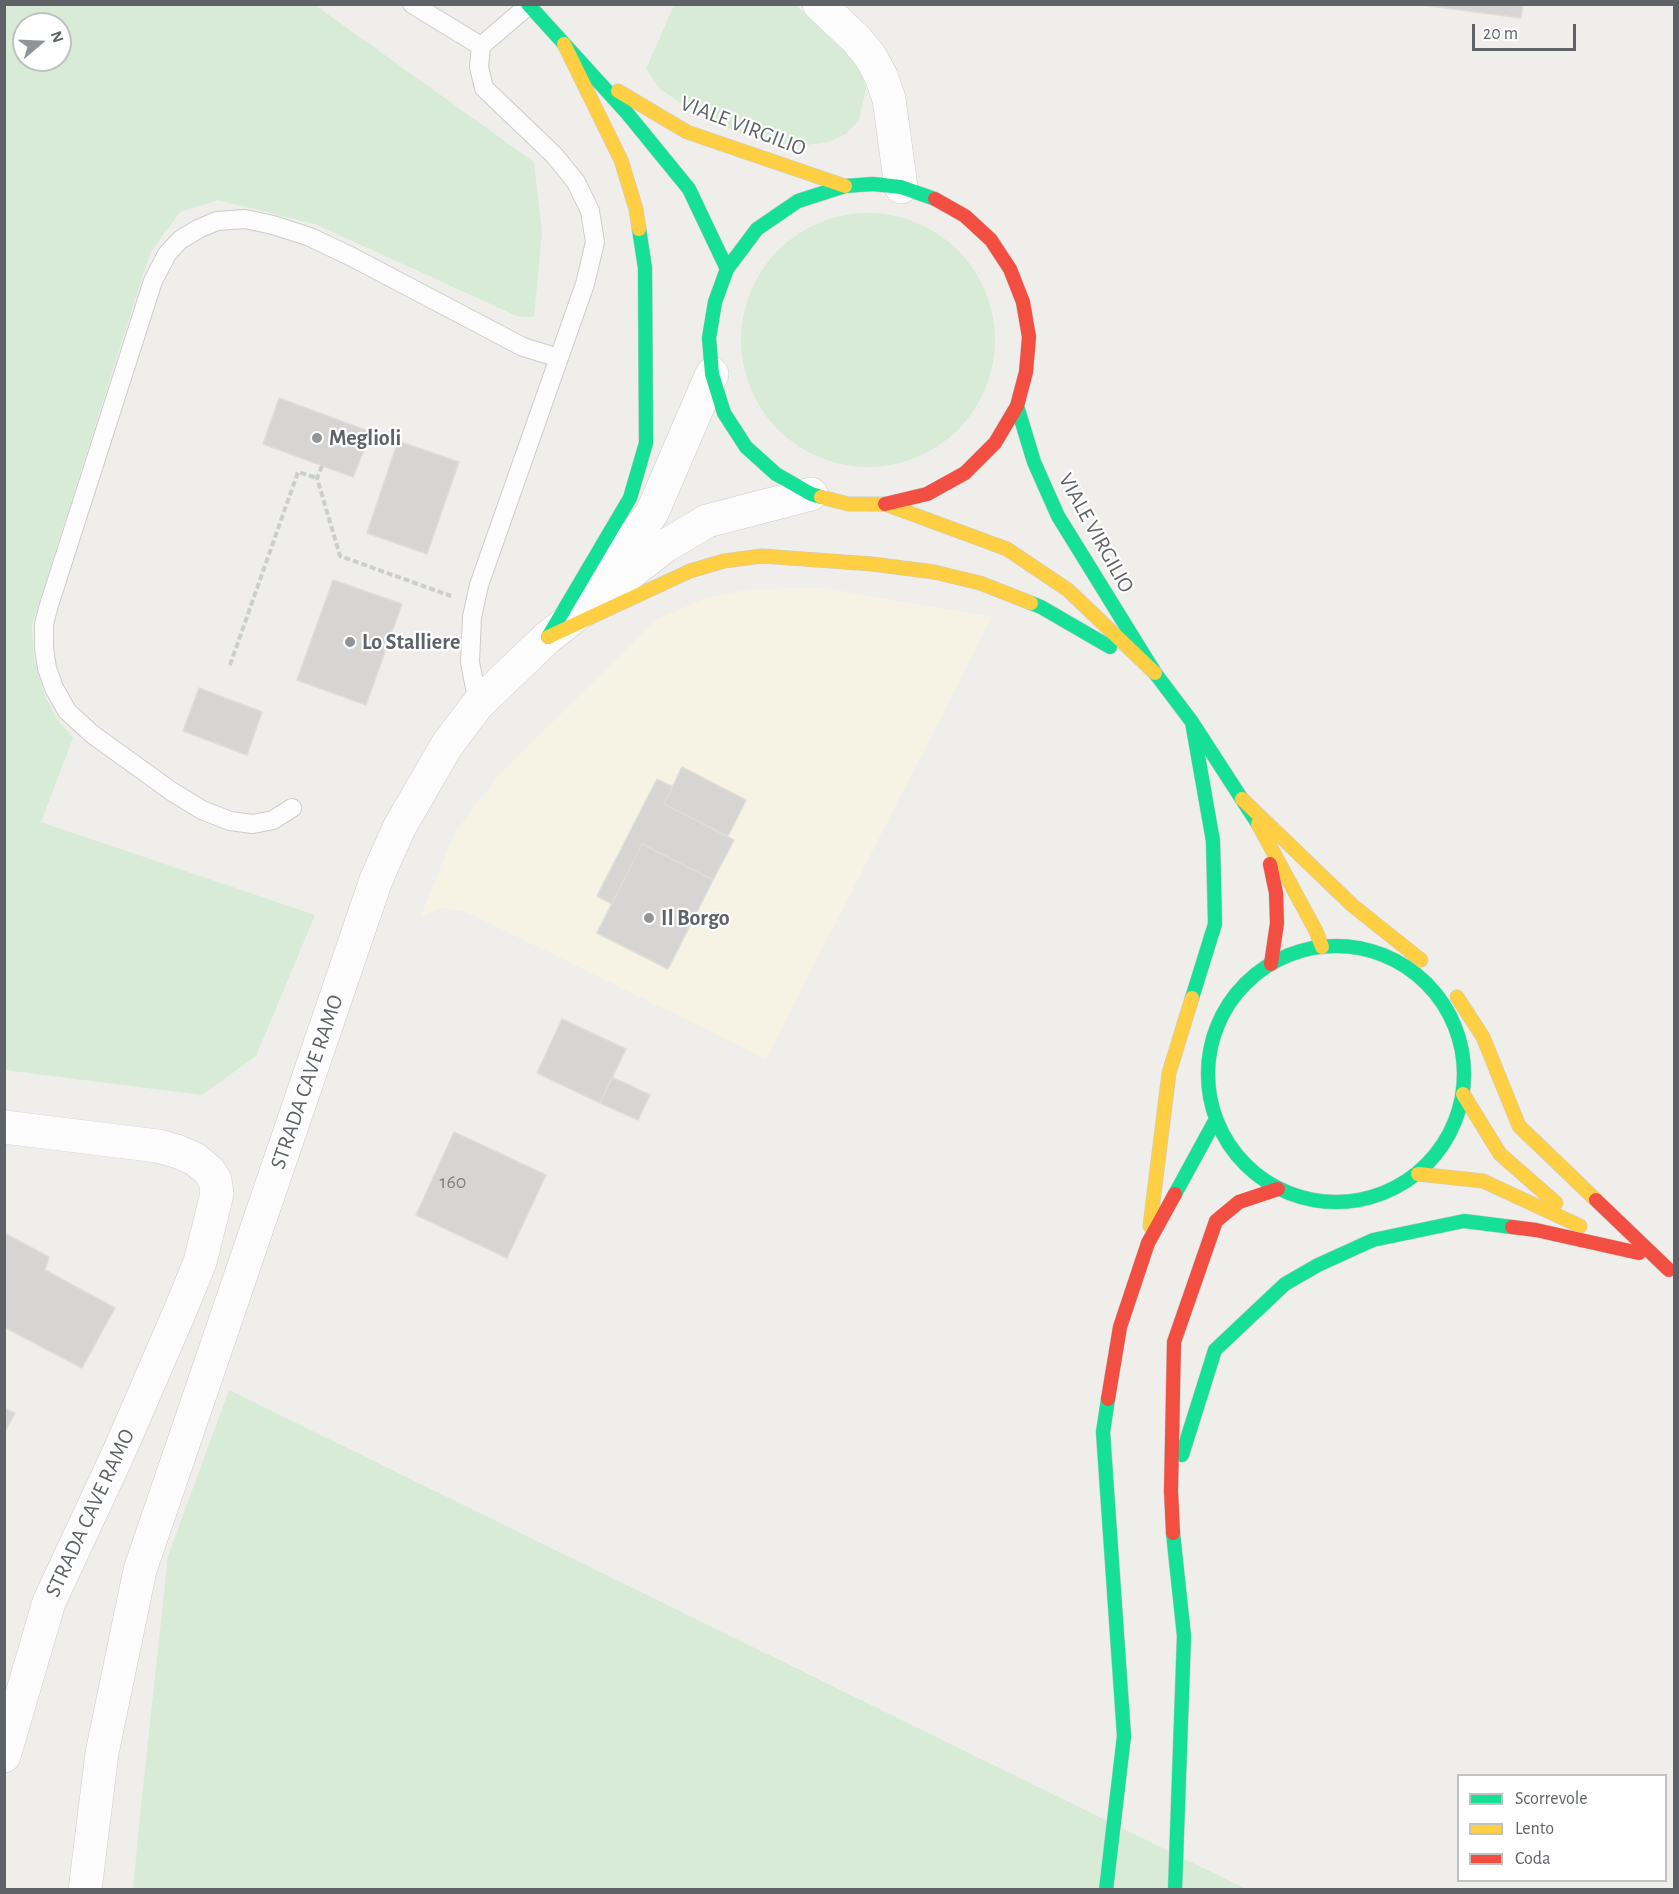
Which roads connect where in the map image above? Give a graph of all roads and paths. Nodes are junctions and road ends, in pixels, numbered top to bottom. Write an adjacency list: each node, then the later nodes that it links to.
1 (412, 4): 5 (lane)
2 (819, 4): 8 (street)
3 (529, 5): 4 (main road, VIALE VIRGILIO); 5 (lane)
4 (564, 44): 6 (main road, VIALE VIRGILIO); 18 (main road)
5 (481, 46): 10 (lane)
6 (598, 81): 7 (main road, VIALE VIRGILIO); 9 (main road, VIALE VIRGILIO)
7 (845, 186): 8 (main road); 9 (main road)
8 (901, 187): 12 (main road)
9 (727, 269): 11 (main road)
10 (559, 358): 17 (lane); 24 (lane)
11 (712, 374): 15 (main road); 18 (street, STRADA CAVE RAMO)
12 (1017, 406): 16 (main road); 20 (main road, VIALE VIRGILIO)
13 (322, 466): 14 (path)
14 (317, 478): 17 (path); 19 (path)
15 (811, 494): 16 (main road); 18 (street, STRADA CAVE RAMO)
16 (885, 504): 20 (main road, VIALE VIRGILIO)
17 (474, 605): 21 (lane)
18 (548, 636): 20 (main road); 21 (street, STRADA CAVE RAMO)
19 (230, 665)
20 (1155, 673): 22 (main road, VIALE VIRGILIO)
21 (478, 704): 40 (street, STRADA CAVE RAMO)
22 (1192, 722): 23 (main road, VIALE VIRGILIO); 36 (main road)
23 (1242, 799): 25 (main road, VIALE VIRGILIO); 28 (main road)
24 (292, 808)
25 (1264, 833): 26 (main road, VIALE VIRGILIO); 27 (main road, VIALE VIRGILIO)
26 (1322, 947): 27 (main road); 30 (main road)
27 (1271, 964): 31 (main road)
28 (1433, 971)
29 (1451, 986): 38 (main road)
30 (1462, 1094): 33 (main road); 35 (main road)
31 (1216, 1119): 34 (main road); 36 (main road)
32 (4, 1127): 41 (street, STRADA CAVE RAMO)
33 (1418, 1174): 34 (main road); 35 (main road)
34 (1278, 1189): 39 (main road)
35 (1598, 1233): 37 (main road)
36 (1148, 1243): 44 (main road)
37 (1639, 1253): 38 (main road); 39 (main road)
38 (1672, 1273)
39 (1171, 1491): 45 (main road)
40 (140, 1570): 42 (street, STRADA CAVE RAMO); 43 (street, STRADA CAVE RAMO)
41 (4, 1756)
42 (85, 1890)
43 (108, 1890)
44 (1106, 1890)
45 (1175, 1890)

